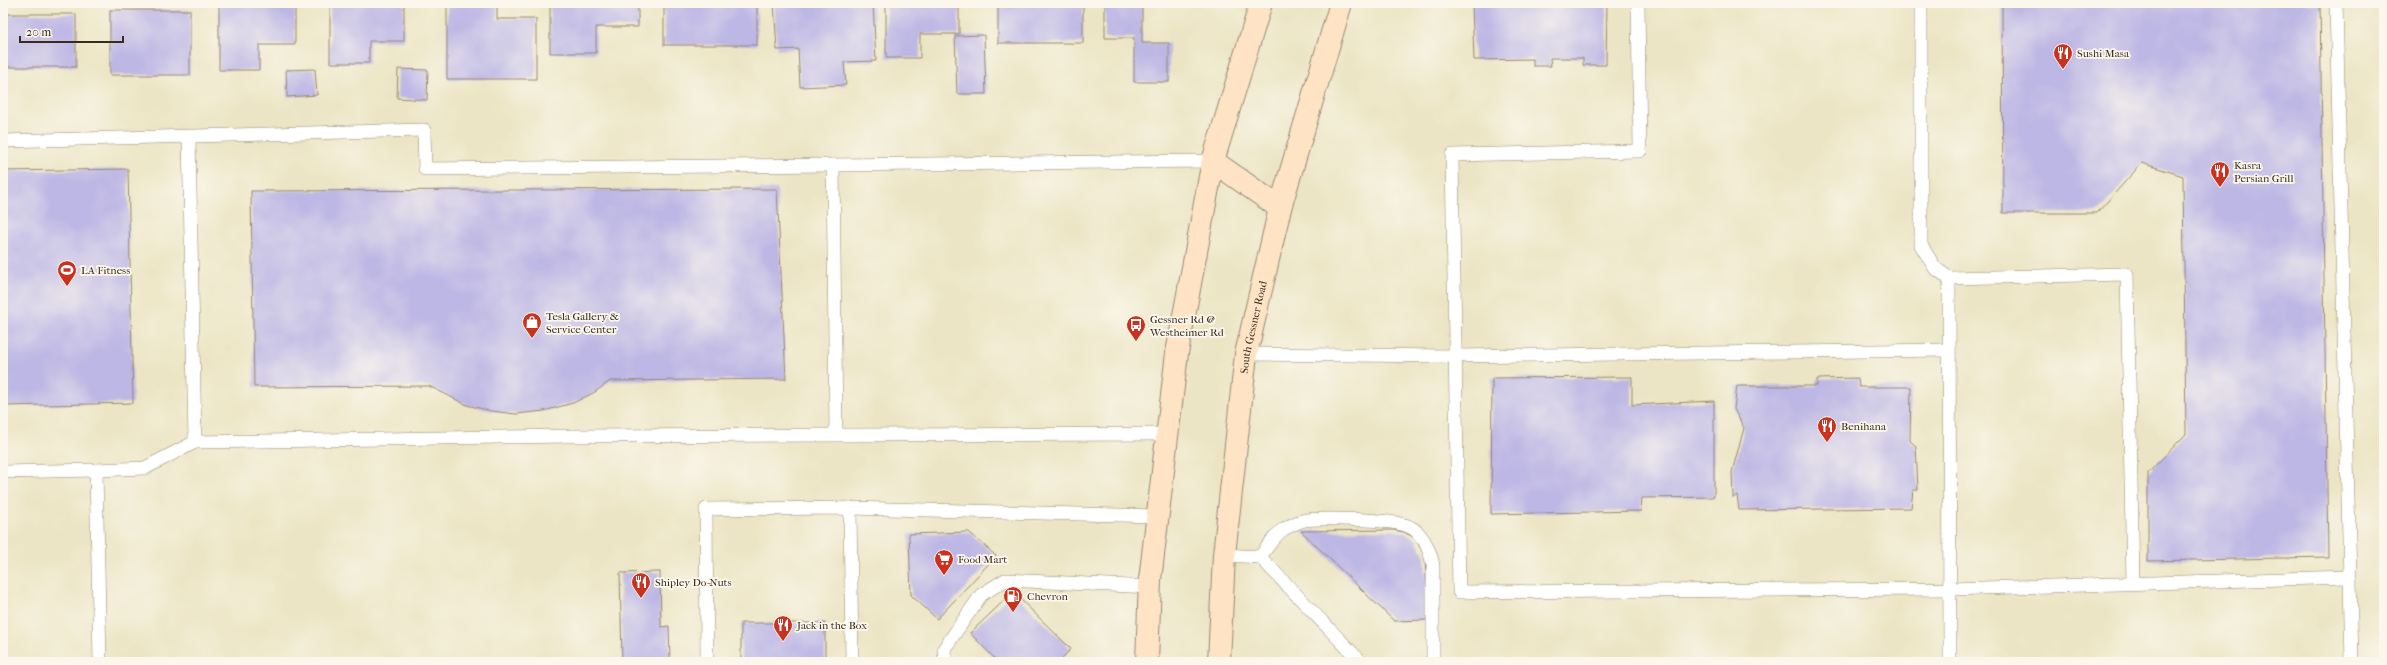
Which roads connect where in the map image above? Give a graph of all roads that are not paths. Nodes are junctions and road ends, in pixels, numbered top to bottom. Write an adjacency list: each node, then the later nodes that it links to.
1 (1261, 3): 8 (main road)
2 (1341, 3): 10 (main road, South Gessner Road)
3 (1638, 3): 14 (lane)
4 (1921, 3): 11 (lane)
5 (2336, 3): 24 (lane)
6 (190, 137): 7 (lane); 9 (lane); 17 (lane)
7 (3, 141)
8 (1213, 161): 9 (lane); 10 (main road); 16 (main road)
9 (833, 165): 15 (lane)
10 (1280, 208): 13 (main road, South Gessner Road)
11 (1949, 278): 12 (lane); 25 (lane)
12 (1949, 350): 14 (lane); 27 (lane)
13 (1246, 354): 14 (lane); 22 (main road, South Gessner Road)
14 (1456, 356): 27 (lane)
15 (836, 434): 16 (lane); 17 (lane)
16 (1167, 434): 21 (main road)
17 (195, 442): 18 (lane)
18 (96, 470): 19 (lane); 28 (lane)
19 (3, 472)
20 (850, 508): 21 (lane); 29 (lane); 30 (lane)
21 (1158, 516): 26 (main road)
22 (1224, 554): 23 (lane); 33 (main road, South Gessner Road)
23 (1260, 557): 34 (lane); 35 (lane)
24 (2349, 577): 25 (lane); 37 (lane)
25 (2133, 583): 27 (lane)
26 (1150, 586): 31 (lane); 32 (main road)
27 (1950, 589): 36 (lane)
28 (100, 662)
29 (707, 662)
30 (852, 662)
31 (946, 662)
32 (1147, 662)
33 (1219, 662)
34 (1361, 662)
35 (1433, 662)
36 (1950, 662)
37 (2352, 662)

